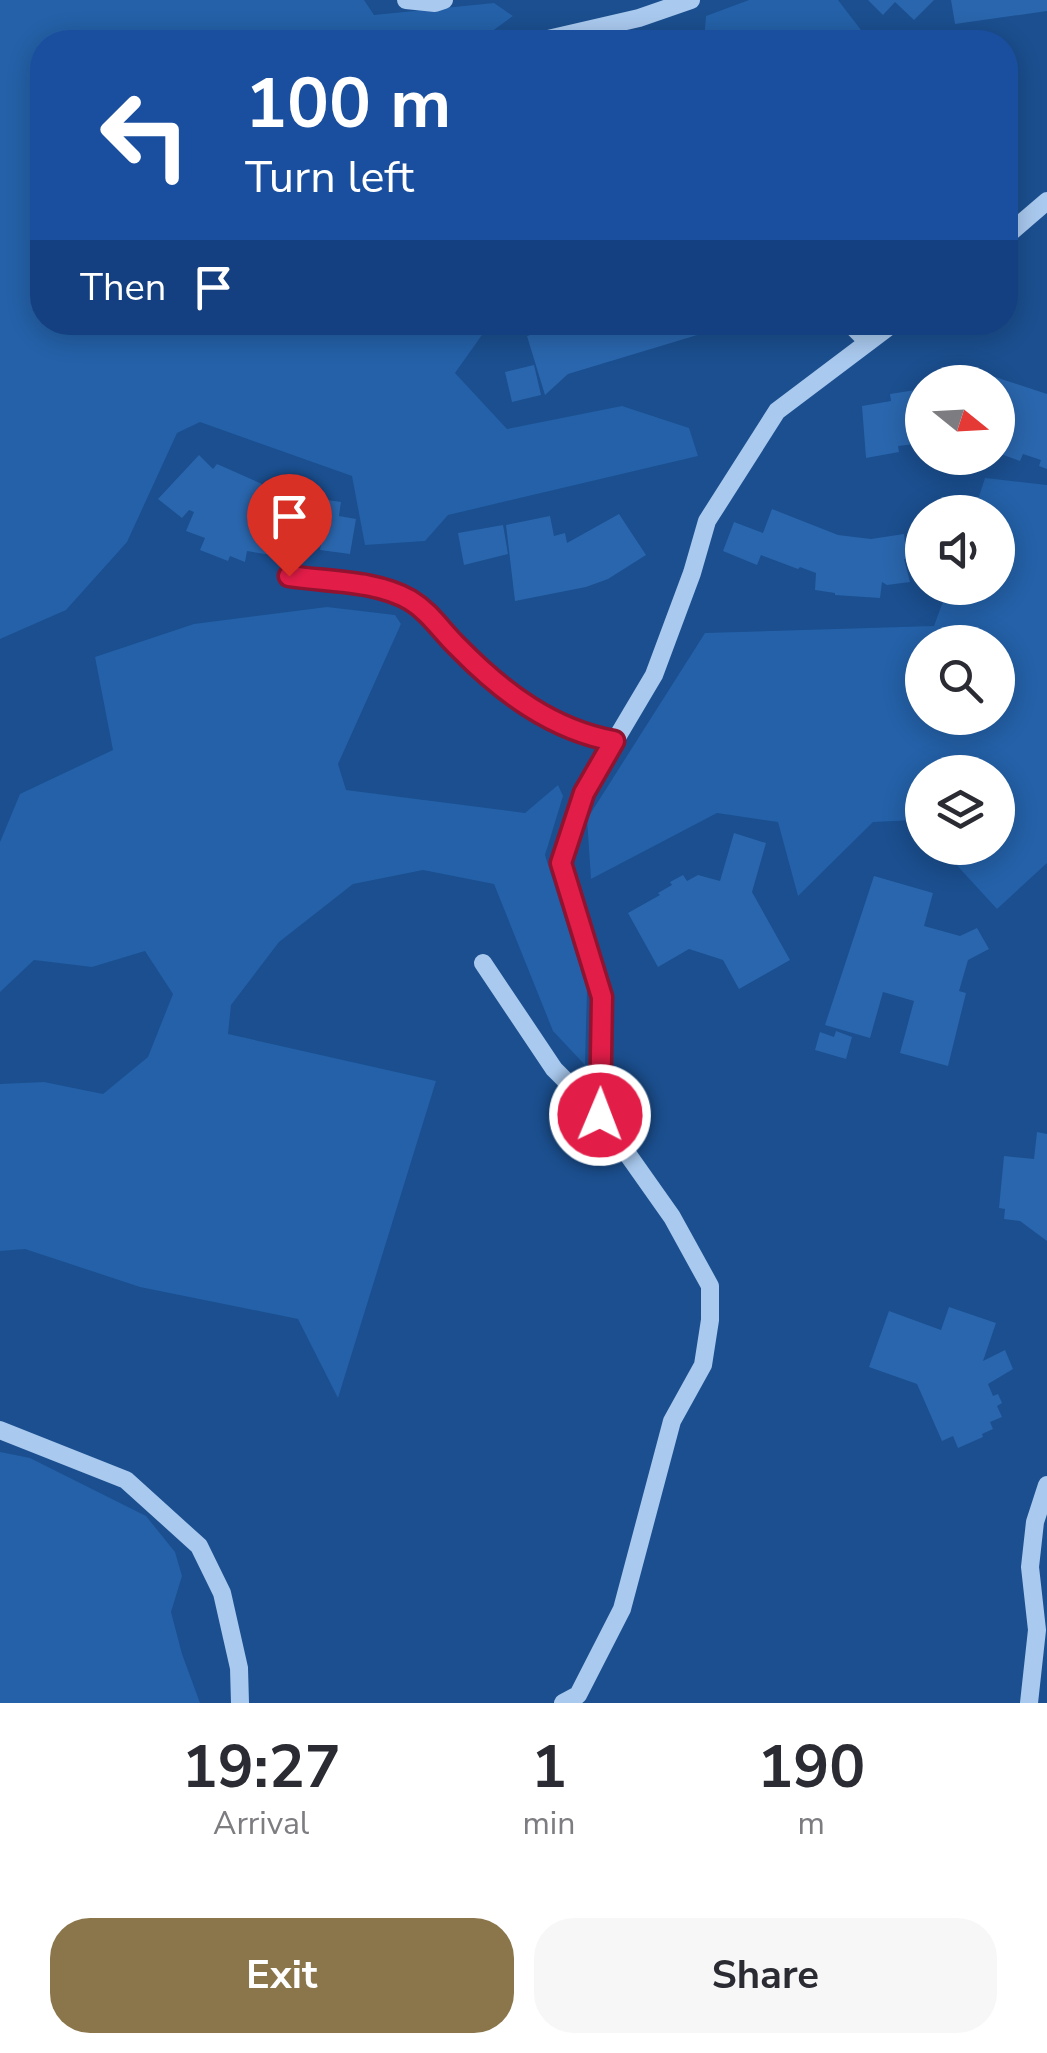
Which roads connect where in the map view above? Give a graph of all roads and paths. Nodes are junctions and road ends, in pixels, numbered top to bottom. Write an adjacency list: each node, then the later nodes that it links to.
1 (406, 0): 2 (street)
2 (444, 0)
3 (691, 0): 4 (street)
4 (587, 30)
5 (1047, 200): 6 (street)
6 (1018, 225)
7 (861, 335): 9 (street)
8 (877, 335): 9 (street)
9 (868, 342): 11 (street)
10 (289, 576): 11 (street)
11 (614, 741): 13 (street)
12 (484, 963): 13 (street)
13 (600, 1115): 17 (street)
14 (0, 1430): 16 (street)
15 (1047, 1485): 18 (street)
16 (240, 1703)
17 (563, 1703)
18 (1029, 1703)

